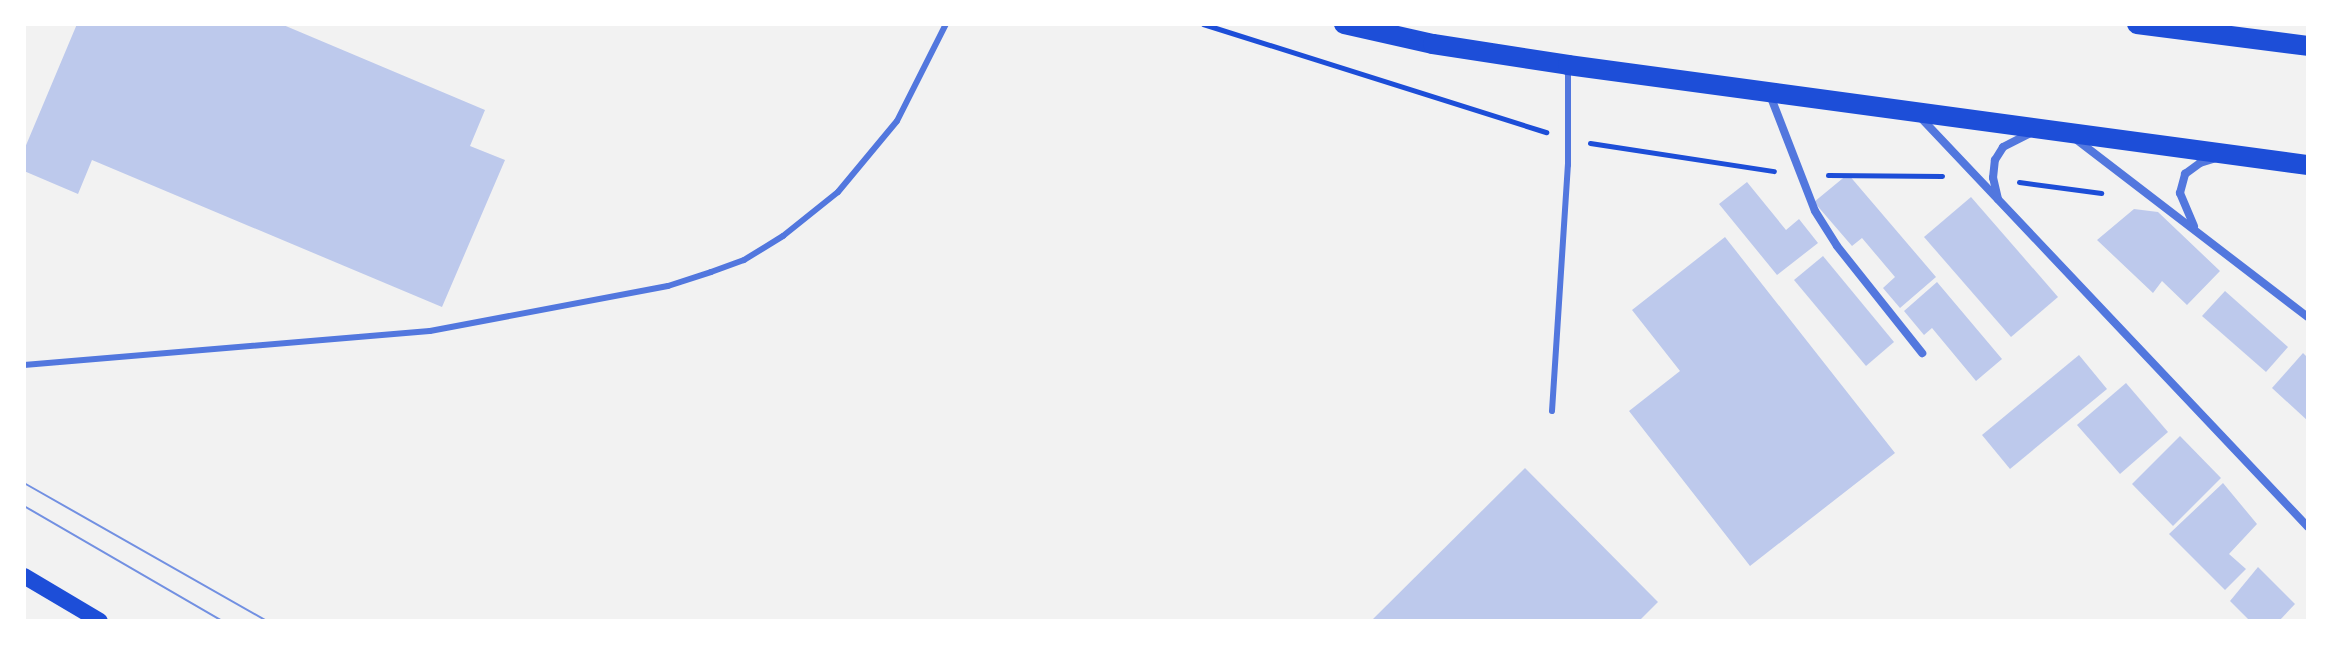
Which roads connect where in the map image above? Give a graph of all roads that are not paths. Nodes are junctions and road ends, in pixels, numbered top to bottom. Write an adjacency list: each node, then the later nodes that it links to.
1 (946, 24): 16 (lane)
2 (1344, 24): 5 (main road)
3 (2137, 24): 4 (main road)
4 (2308, 46)
5 (1568, 65): 6 (main road); 17 (lane)
6 (1770, 95): 7 (main road); 15 (street)
7 (1918, 115): 8 (main road); 12 (street)
8 (2039, 130): 9 (main road); 12 (street)
9 (2070, 135): 10 (main road); 13 (street)
10 (2228, 155): 11 (main road); 13 (street)
11 (2308, 165)
12 (1999, 200): 18 (street)
13 (2196, 230): 14 (street)
14 (2308, 317)
15 (1922, 353)
16 (24, 365)
17 (1552, 411)
18 (2308, 527)
19 (24, 576): 20 (main road)
20 (100, 621)

